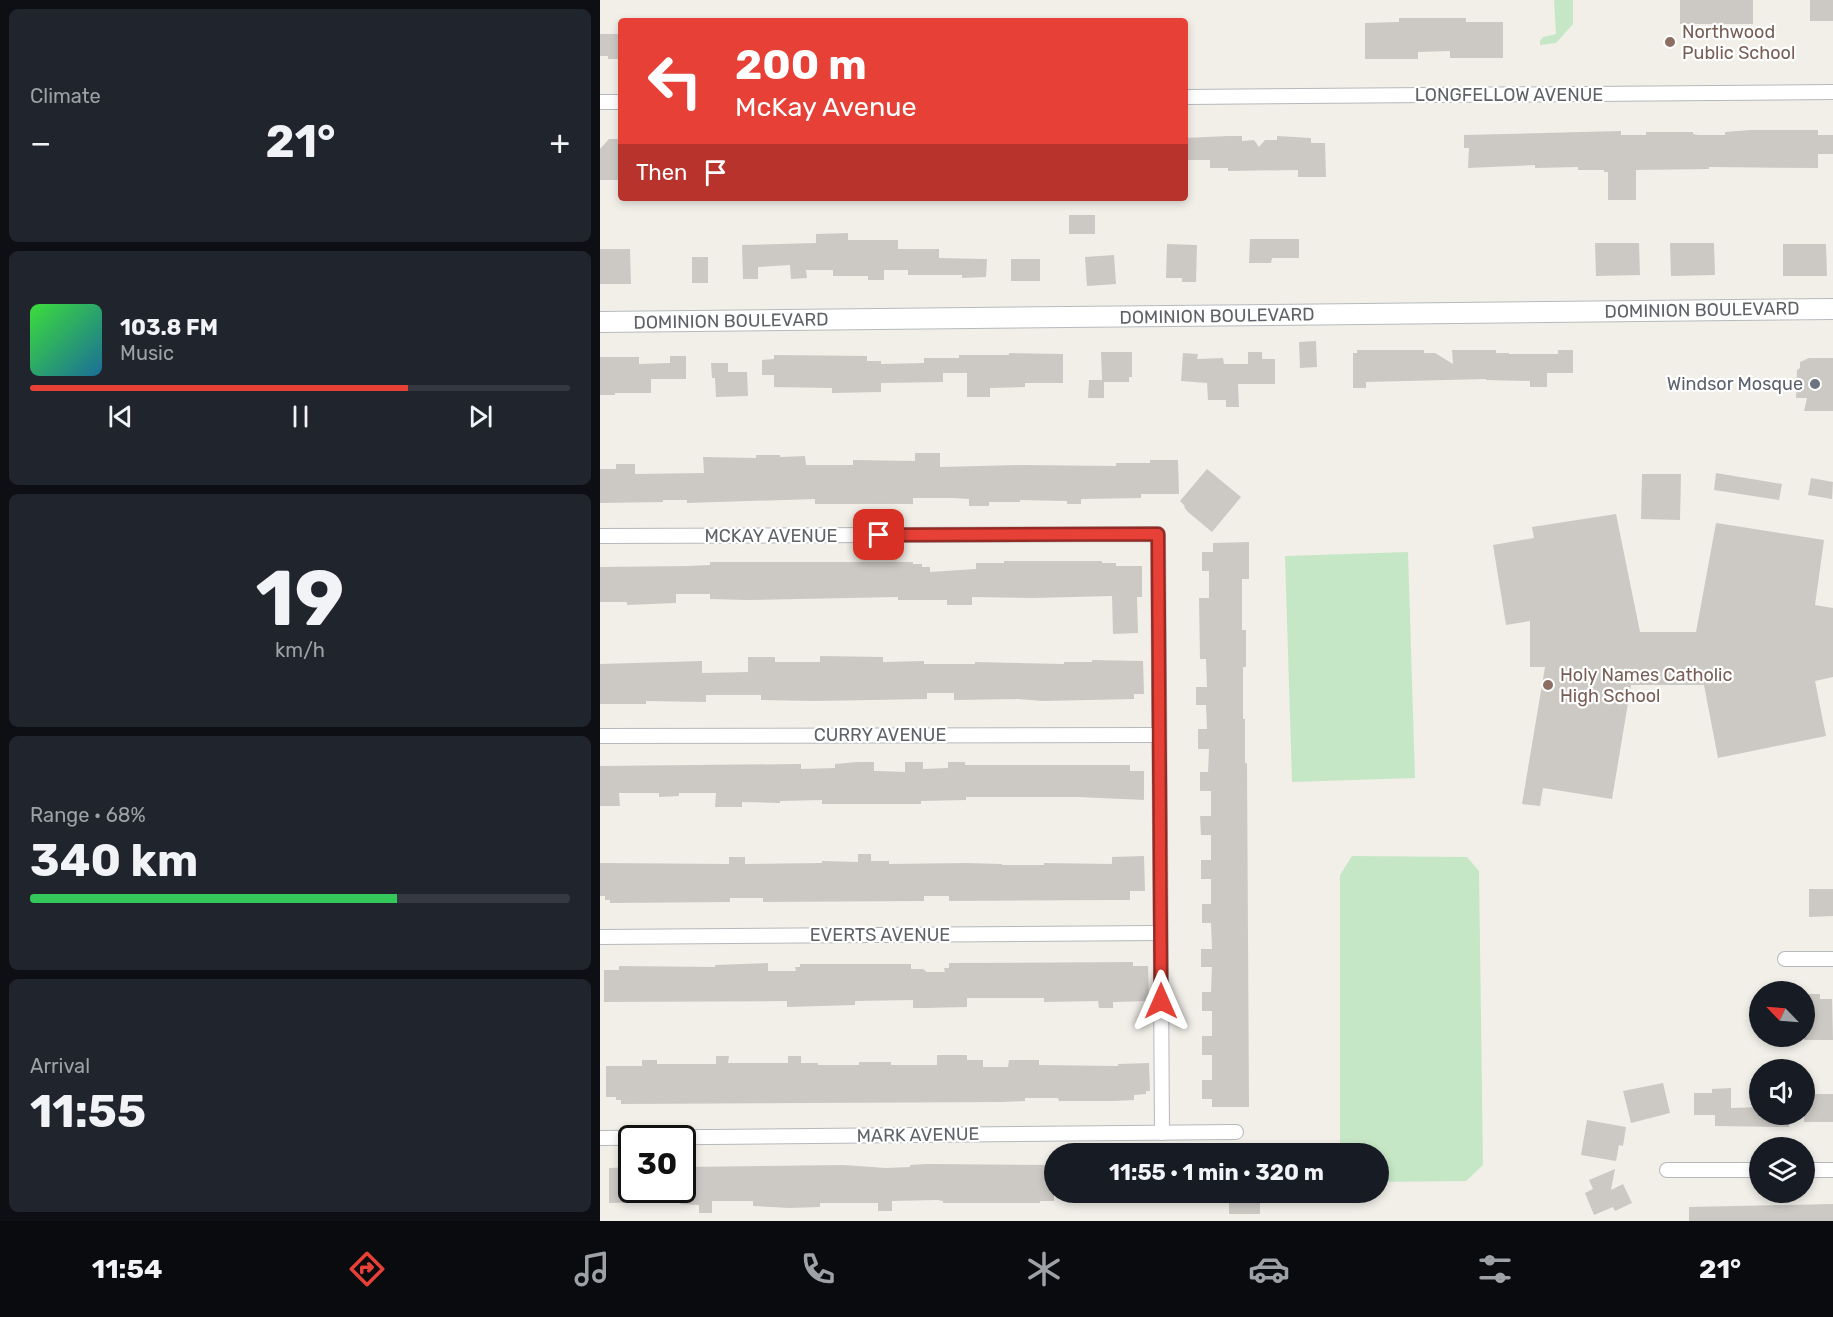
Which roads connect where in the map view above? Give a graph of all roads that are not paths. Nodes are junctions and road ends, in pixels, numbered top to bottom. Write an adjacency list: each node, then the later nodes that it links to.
1 (1833, 92): 2 (street, LONGFELLOW AVENUE)
2 (1188, 97)
3 (600, 102): 4 (street)
4 (618, 102)
5 (1833, 309): 6 (street, DOMINION BOULEVARD)
6 (600, 322)
7 (600, 536): 8 (street, MCKAY AVENUE)
8 (1159, 735): 9 (street, CURRY AVENUE); 10 (street)
9 (600, 736)
10 (1160, 933): 11 (street, EVERTS AVENUE); 15 (street)
11 (600, 937)
12 (1833, 958): 13 (street)
13 (1785, 959)
14 (1236, 1132): 15 (street, MARK AVENUE)
15 (1162, 1133): 16 (street, MARK AVENUE)
16 (600, 1138)
17 (1667, 1170): 18 (street)
18 (1749, 1170)
19 (1815, 1170): 20 (street)
20 (1833, 1170)

